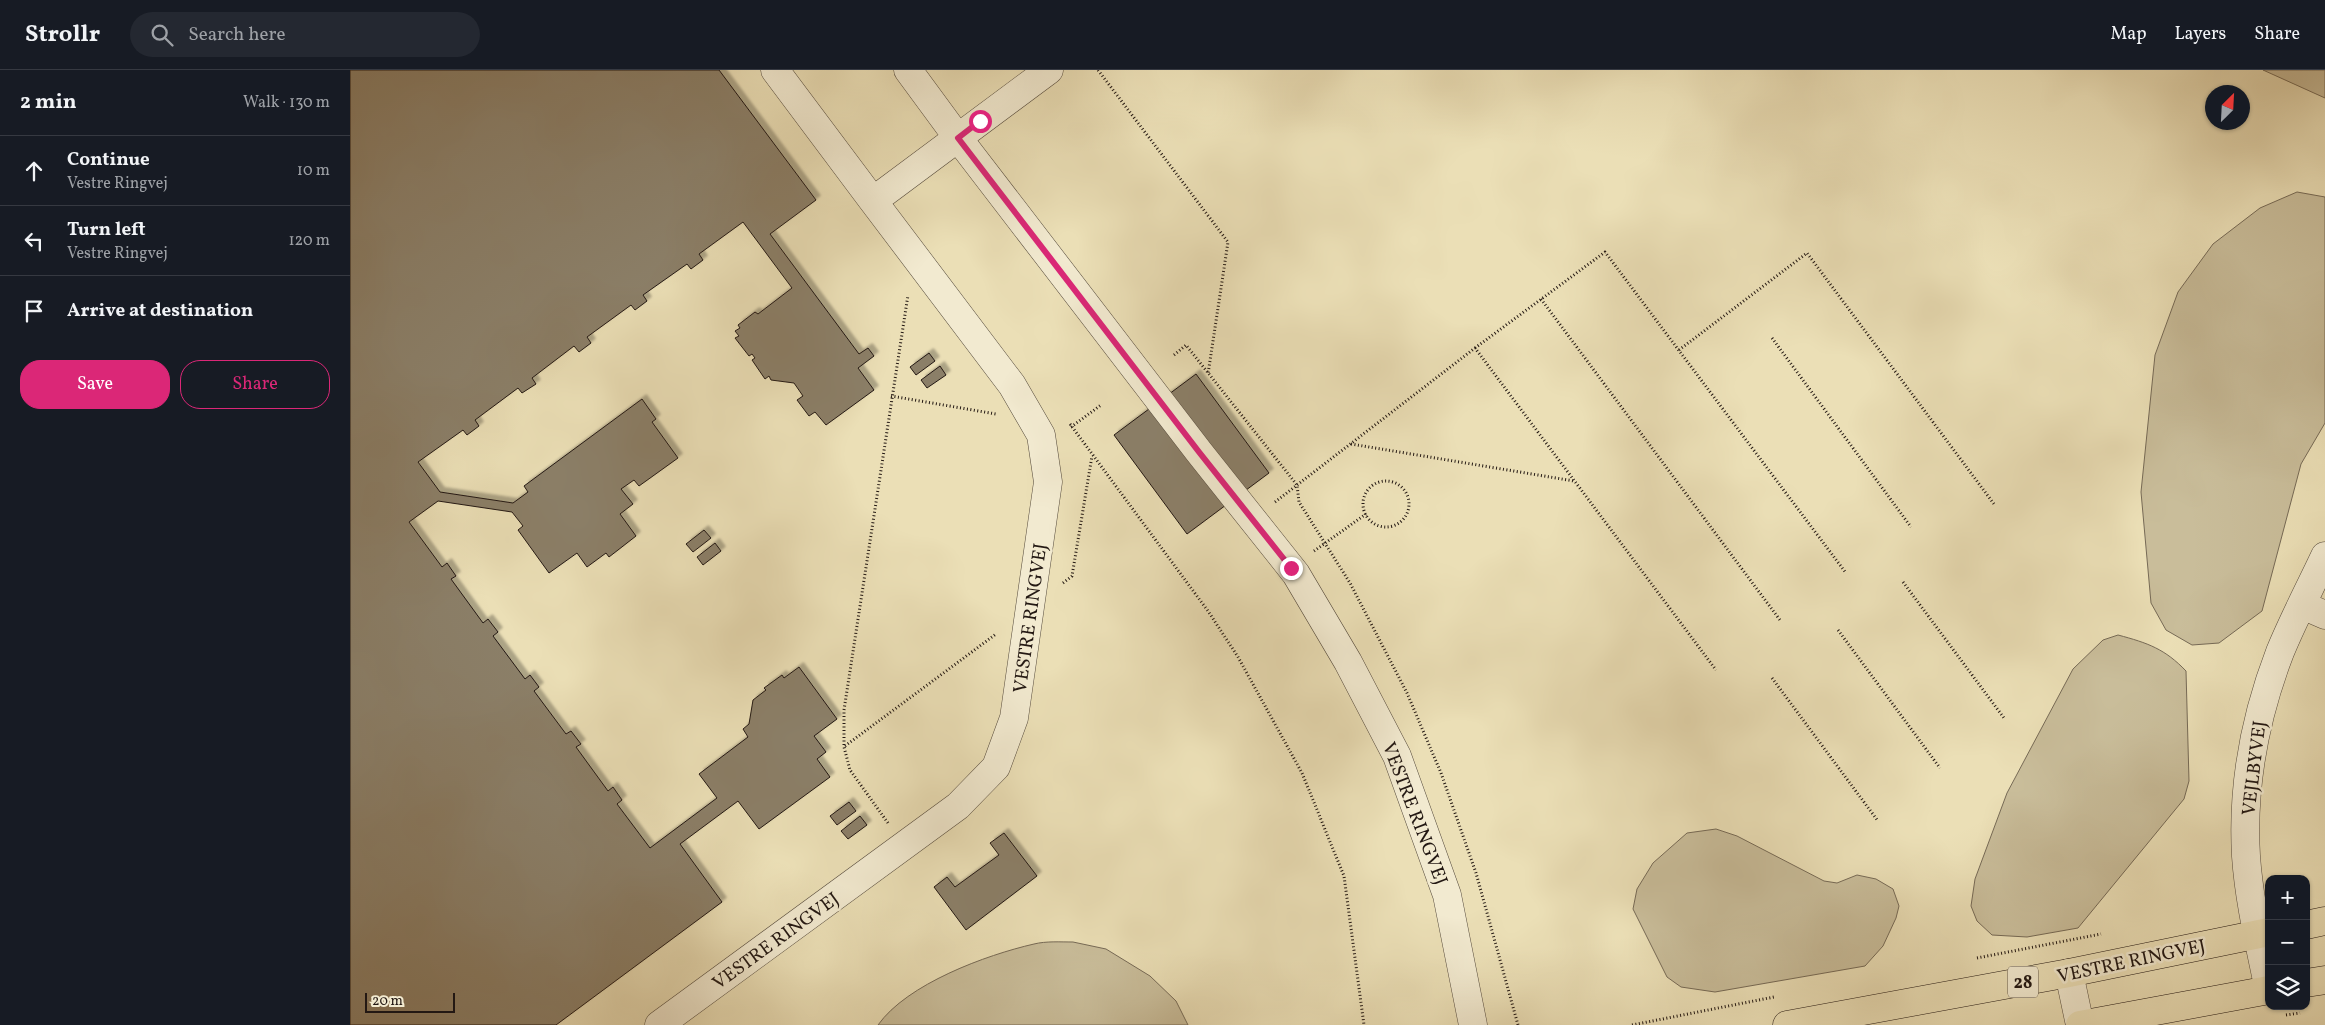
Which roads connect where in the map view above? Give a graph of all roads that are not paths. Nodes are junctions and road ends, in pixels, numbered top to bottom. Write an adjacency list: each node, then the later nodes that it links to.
1 (775, 70): 5 (street, VESTRE RINGVEJ)
2 (908, 70): 4 (street, VESTRE RINGVEJ)
3 (1049, 70): 4 (street)
4 (958, 138): 5 (street); 17 (street, VESTRE RINGVEJ)
5 (873, 202): 16 (street, VESTRE RINGVEJ)
6 (2325, 556): 7 (street, VEJLBYVEJ)
7 (2314, 610): 10 (street, VEJLBYVEJ)
8 (2325, 921): 9 (main road)
9 (2310, 924)
10 (2264, 933): 11 (street, VEJLBYVEJ); 12 (main road, VESTRE RINGVEJ / 28)
11 (2267, 965)
12 (2069, 973): 18 (main road, VESTRE RINGVEJ / 28); 19 (street)
13 (2325, 980): 14 (main road)
14 (2310, 982)
15 (2265, 991): 19 (main road)
16 (659, 1025)
17 (1473, 1025)
18 (1787, 1025)
19 (2080, 1025)

